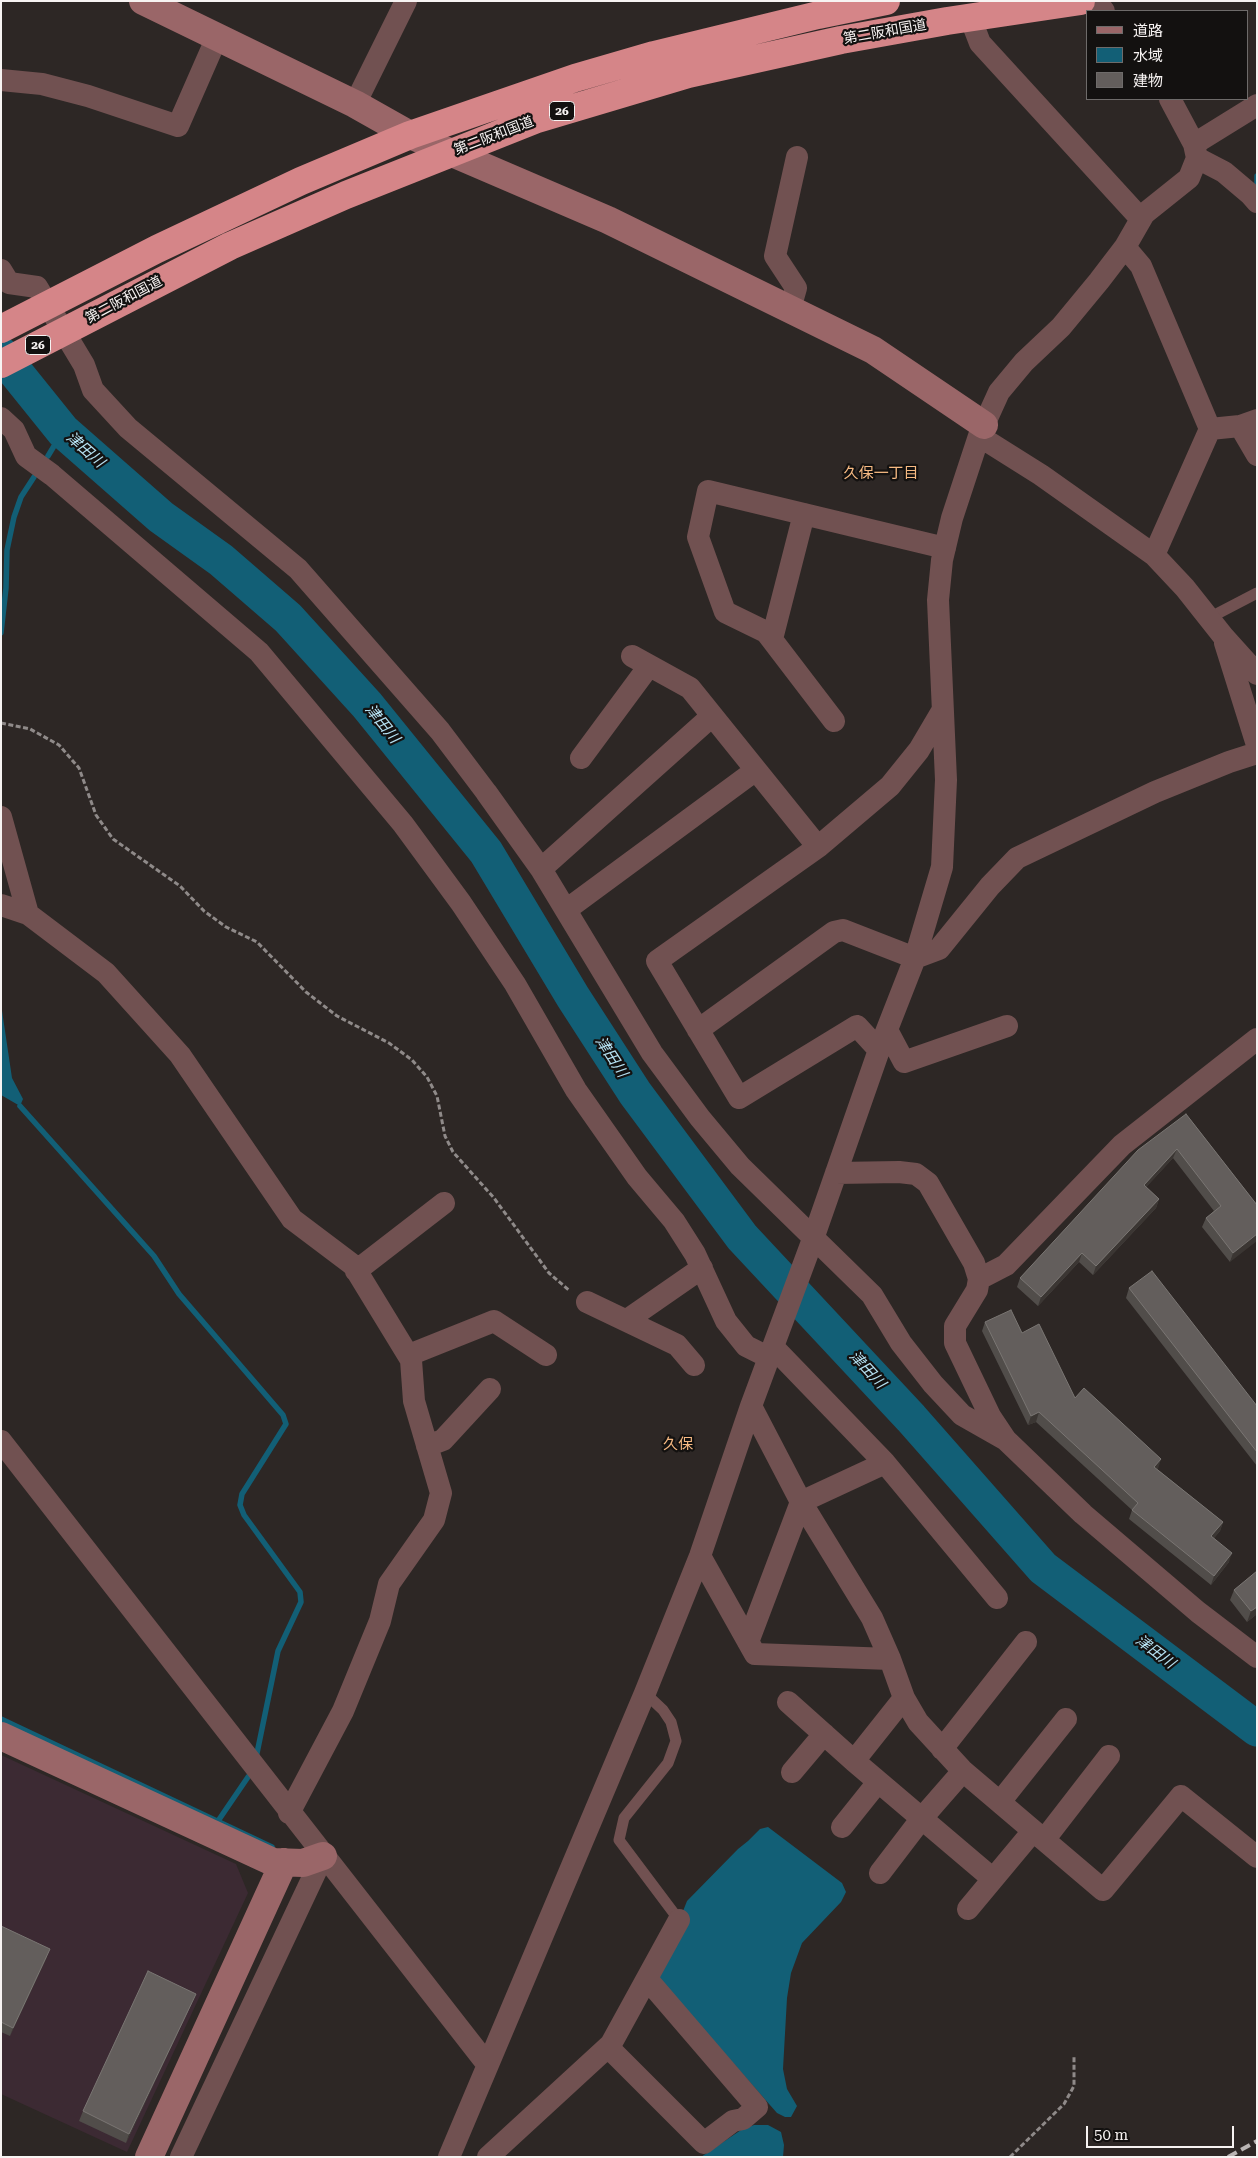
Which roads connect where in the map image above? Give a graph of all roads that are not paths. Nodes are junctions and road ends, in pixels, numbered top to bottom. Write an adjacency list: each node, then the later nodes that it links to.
1 (143, 1): 6 (street)
2 (406, 1): 9 (street)
3 (886, 1): 11 (highway, 第二阪和国道 / 26)
4 (1082, 1): 5 (highway, 第二阪和国道 / 26)
5 (970, 17): 13 (highway, 第二阪和国道 / 26); 16 (street)
6 (217, 37): 7 (street); 9 (street)
7 (1, 80)
8 (1170, 100): 12 (street)
9 (355, 104): 11 (street)
10 (1257, 105): 12 (street)
11 (410, 135): 13 (street); 20 (highway, 第二阪和国道 / 26)
12 (1196, 151): 15 (street); 16 (street)
13 (450, 153): 19 (street); 21 (highway, 第二阪和国道 / 26)
14 (797, 157): 19 (street)
15 (1257, 202)
16 (1141, 219): 17 (street)
17 (1125, 247): 24 (street); 25 (street)
18 (1, 270): 44 (street)
19 (790, 309): 25 (street)
20 (1, 330)
21 (1, 364)
22 (1, 418): 56 (street)
23 (1248, 423): 24 (street); 26 (street)
24 (1210, 429): 29 (street)
25 (981, 430): 28 (street); 29 (street)
26 (1257, 454)
27 (804, 514): 28 (street); 33 (street); 33 (street)
28 (945, 548): 35 (street)
29 (1154, 555): 31 (street)
30 (1257, 593): 31 (lane)
31 (1209, 618): 32 (street)
32 (1223, 636): 34 (street); 38 (street)
33 (772, 639): 37 (street)
34 (1257, 674)
35 (942, 711): 43 (street); 48 (street)
36 (712, 716): 40 (street); 41 (street); 44 (street)
37 (834, 721)
38 (1257, 745)
39 (1257, 753): 48 (street)
40 (581, 758)
41 (756, 770): 43 (street); 46 (street)
42 (1, 817): 47 (street)
43 (818, 847): 50 (street)
44 (541, 869): 46 (street)
45 (1, 905): 47 (street)
46 (566, 910): 55 (street)
47 (28, 914): 57 (street)
48 (915, 958): 50 (street); 52 (street)
49 (1007, 1026): 52 (street)
50 (698, 1030): 52 (street)
51 (1257, 1039): 58 (street)
52 (883, 1040): 53 (street)
53 (836, 1173): 55 (street); 58 (street)
54 (444, 1204): 57 (street)
55 (813, 1239): 61 (street); 67 (street)
56 (702, 1268): 60 (street); 61 (street)
57 (356, 1271): 63 (street)
58 (979, 1279): 67 (street)
59 (587, 1302): 60 (street)
60 (627, 1320): 64 (street)
61 (772, 1353): 66 (street); 70 (street)
62 (546, 1354): 63 (street)
63 (409, 1356): 69 (street)
64 (694, 1366)
65 (490, 1389): 69 (street)
66 (751, 1406): 71 (street); 72 (street)
67 (1006, 1440): 76 (street)
68 (1, 1442): 91 (street)
69 (427, 1446): 91 (street)
70 (885, 1464): 71 (street); 73 (street)
71 (801, 1502): 74 (street); 77 (street)
72 (700, 1556): 74 (street); 78 (street)
73 (997, 1598)
74 (748, 1642): 77 (street)
75 (1026, 1642): 84 (street)
76 (1257, 1657)
77 (890, 1659): 79 (street)
78 (645, 1693): 101 (lane); 104 (street)
79 (904, 1698): 84 (street); 86 (street)
80 (788, 1702): 82 (street)
81 (1066, 1719): 90 (street)
82 (824, 1734): 86 (street); 88 (street)
83 (1, 1736): 97 (street)
84 (942, 1749): 87 (street)
85 (1109, 1756): 94 (street)
86 (854, 1760): 89 (street)
87 (963, 1770): 90 (street); 92 (street)
88 (792, 1772)
89 (878, 1782): 92 (street); 93 (street)
90 (1000, 1802): 94 (street)
91 (289, 1813): 95 (street)
92 (922, 1818): 98 (street); 99 (street)
93 (842, 1827)
94 (1039, 1835): 96 (street); 99 (street)
95 (323, 1856): 97 (street); 104 (street); 106 (street)
96 (1257, 1857)
97 (284, 1862): 105 (street)
98 (880, 1873)
99 (993, 1879): 100 (street)
100 (968, 1909)
101 (679, 1920): 102 (street)
102 (647, 1979): 103 (street); 103 (street)
103 (608, 2047): 108 (street)
104 (487, 2064): 107 (street)
105 (149, 2157)
106 (181, 2157)
107 (449, 2157)
108 (488, 2157)

